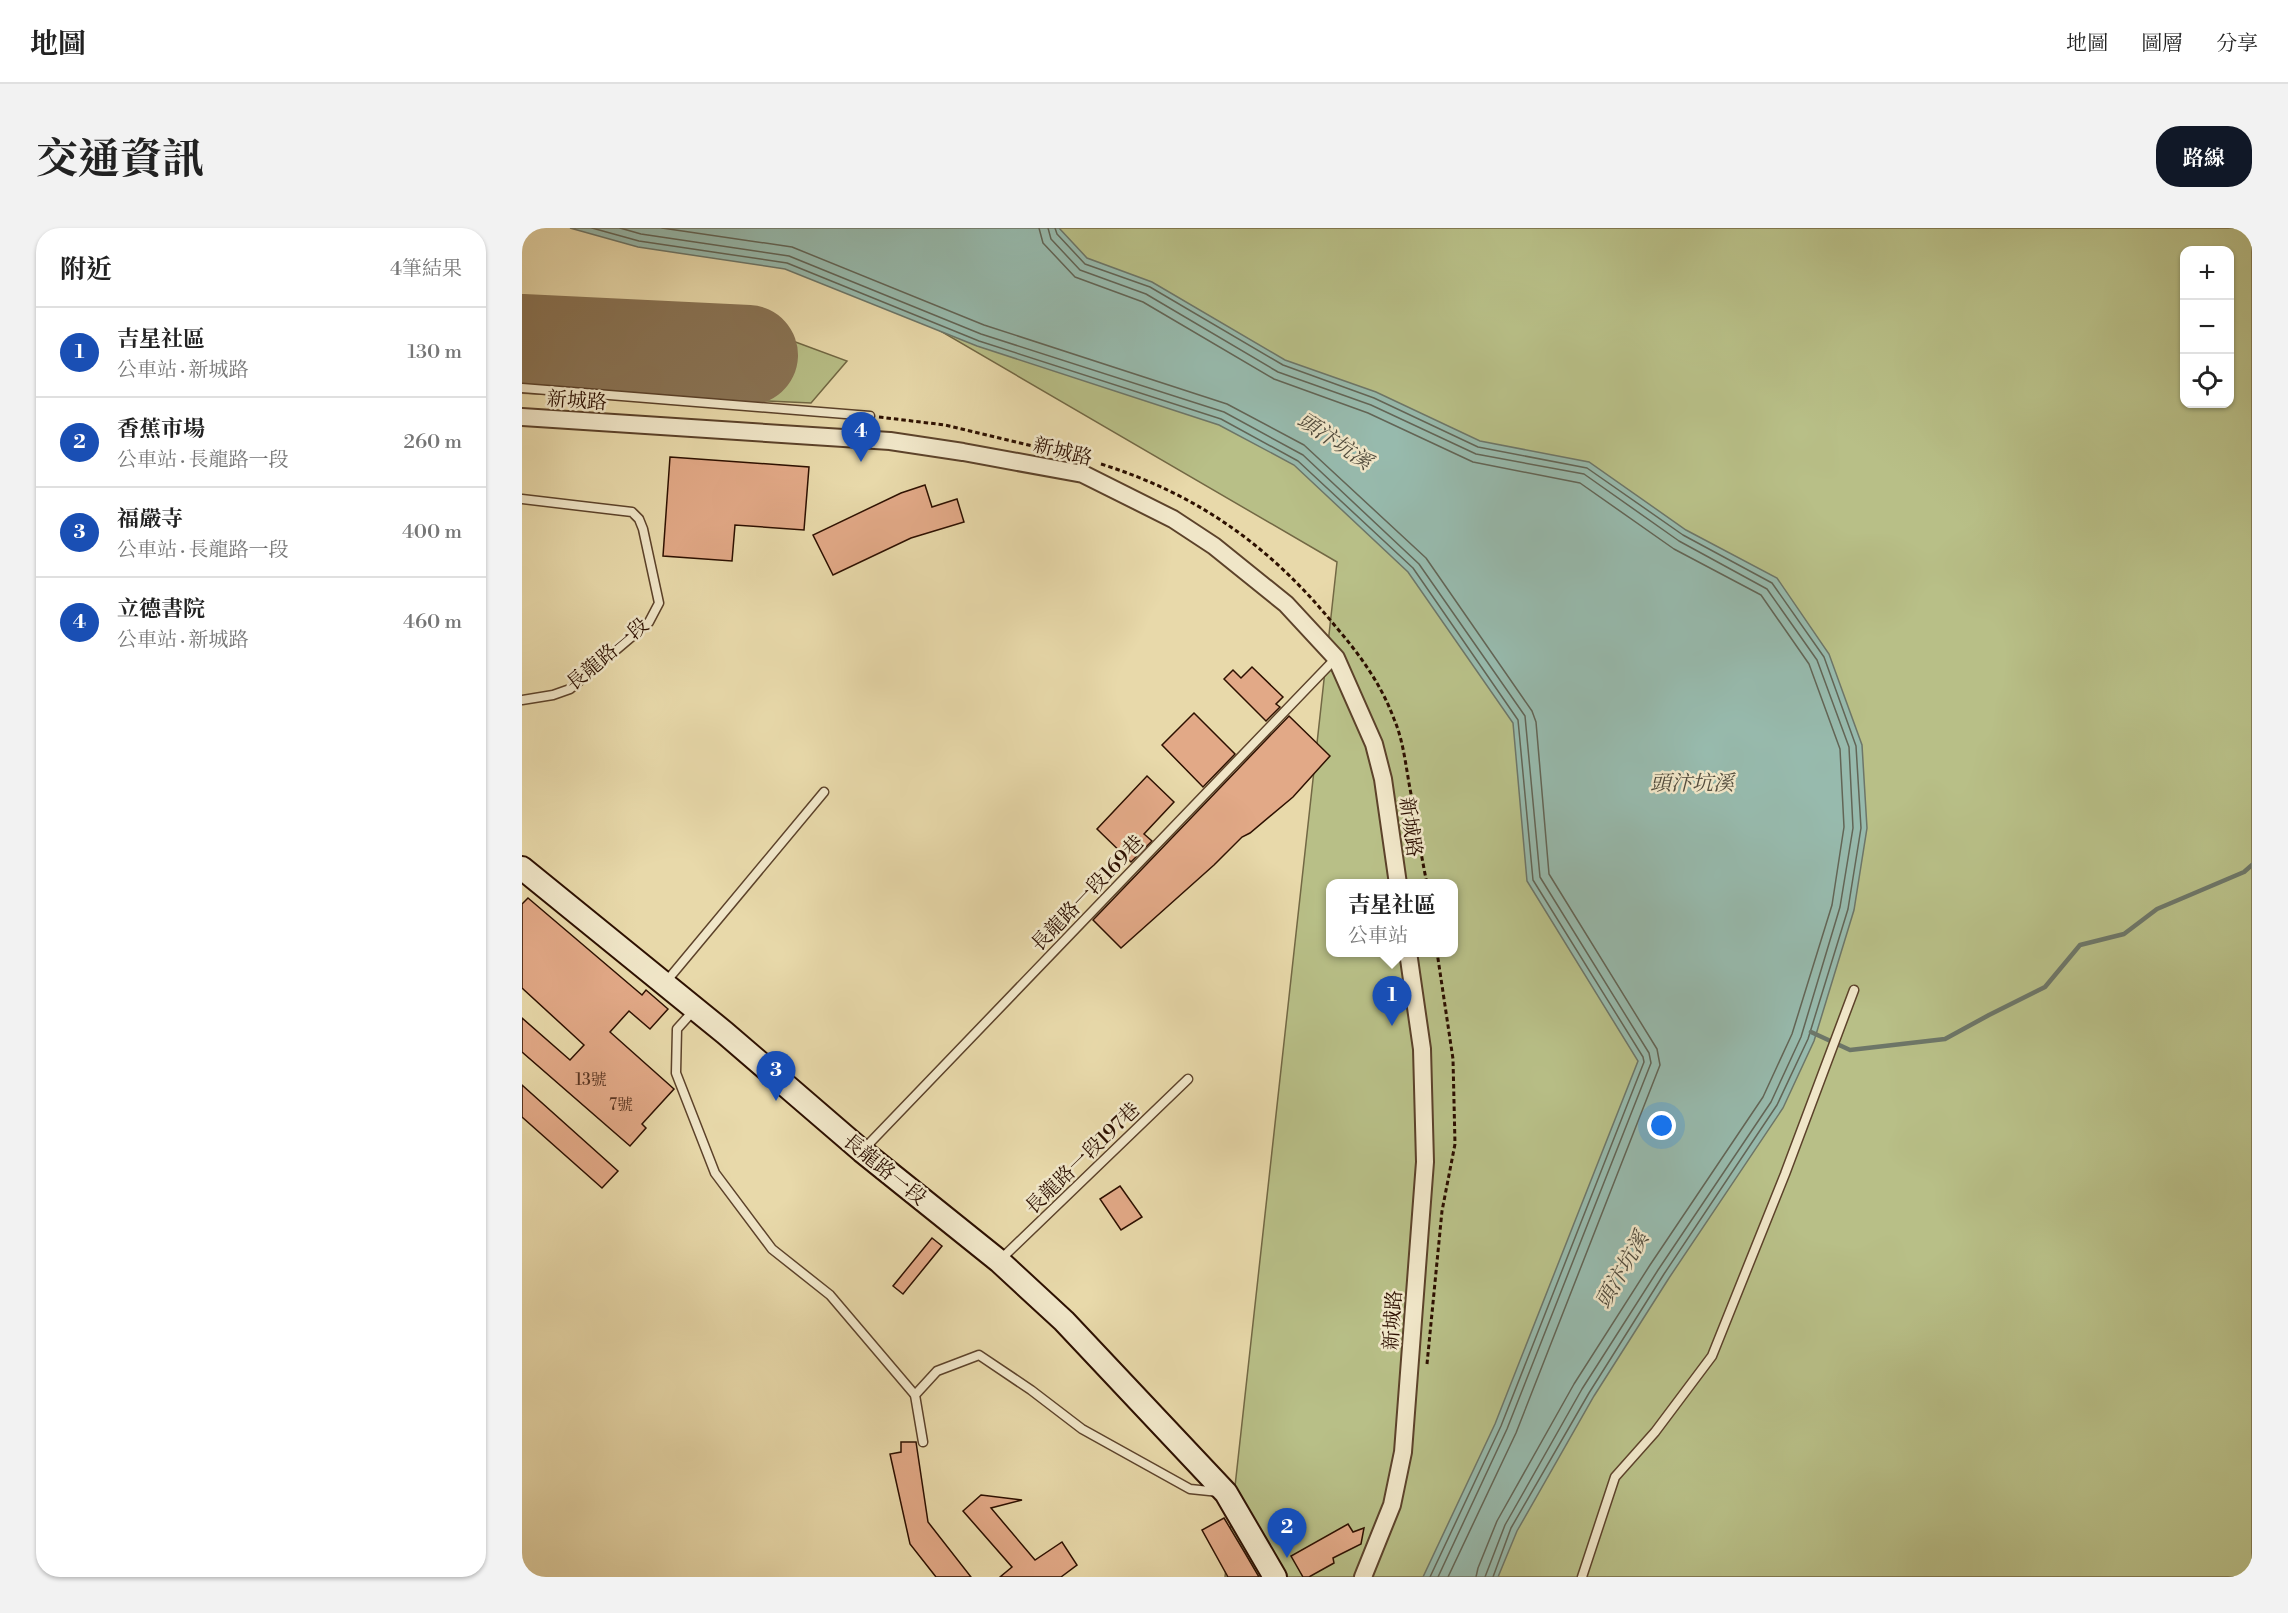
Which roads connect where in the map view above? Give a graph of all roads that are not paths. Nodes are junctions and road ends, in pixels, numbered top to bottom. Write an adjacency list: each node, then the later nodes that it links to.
1 (522, 388): 2 (lane)
2 (870, 416)
3 (522, 417): 5 (street, 新城路)
4 (522, 499): 6 (lane, 長龍路一段)
5 (1336, 658): 9 (street, 新城路); 15 (lane, 長龍路一段169巷)
6 (522, 700)
7 (824, 792): 11 (lane)
8 (522, 868): 11 (main road, 長龍路一段)
9 (1397, 879)
10 (1409, 957): 21 (street, 新城路)
11 (664, 984): 13 (main road, 長龍路一段)
12 (1854, 990): 22 (lane)
13 (695, 1008): 15 (main road, 長龍路一段); 17 (lane)
14 (1188, 1079): 16 (lane, 長龍路一段197巷)
15 (862, 1151): 16 (main road, 長龍路一段)
16 (999, 1262): 19 (main road, 長龍路一段)
17 (915, 1395): 18 (lane); 19 (lane)
18 (923, 1442)
19 (1226, 1493): 20 (main road, 長龍路一段)
20 (1275, 1577)
21 (1363, 1577)
22 (1582, 1577)

